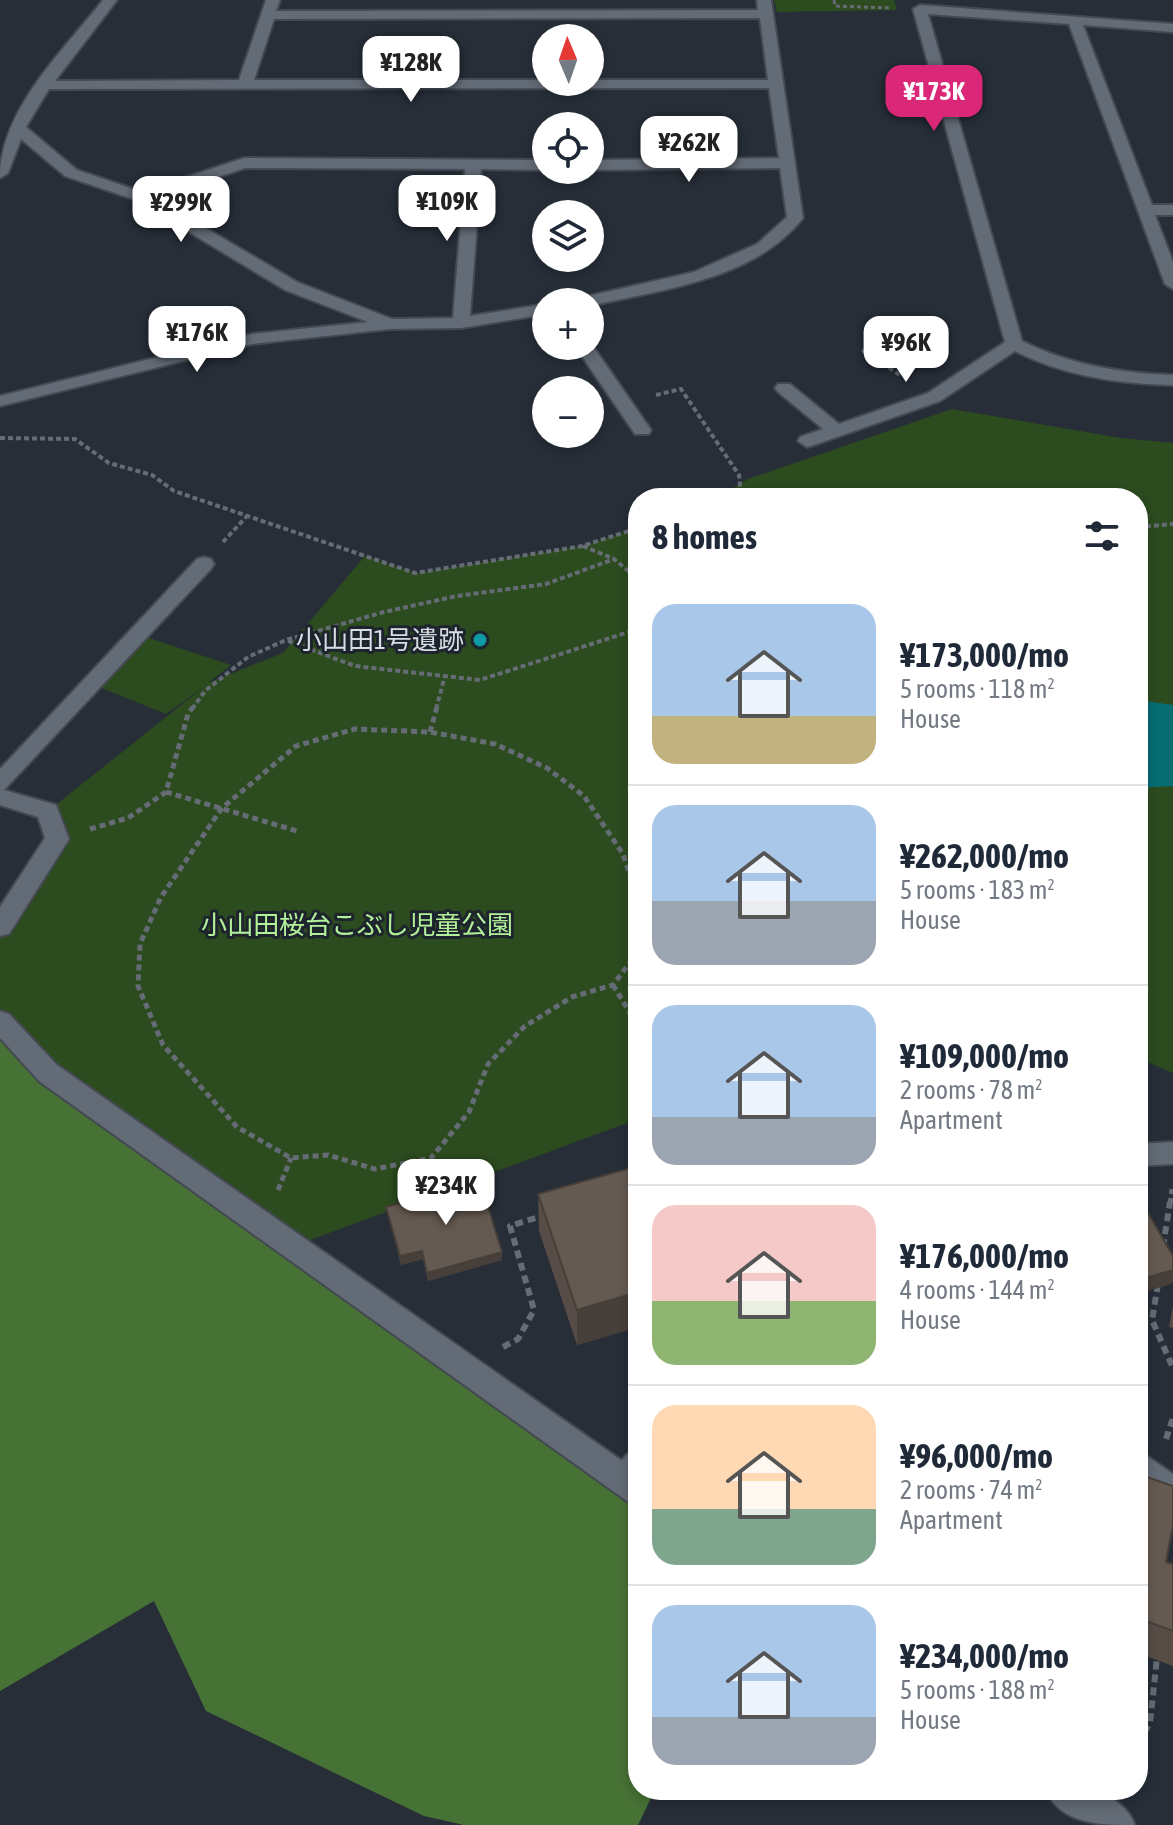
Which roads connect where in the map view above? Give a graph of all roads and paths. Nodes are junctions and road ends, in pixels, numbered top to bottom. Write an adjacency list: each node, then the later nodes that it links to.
1 (110, 0): 11 (street)
2 (273, 0): 6 (street)
3 (834, 0): 5 (path)
4 (765, 7): 6 (street); 10 (street)
5 (920, 9): 7 (street); 26 (street)
6 (268, 15): 9 (street)
7 (1074, 19): 8 (street); 19 (street)
8 (1173, 28)
9 (245, 84): 10 (street); 11 (street)
10 (778, 84): 13 (street)
11 (44, 85): 12 (street)
12 (18, 128): 17 (street); 18 (street)
13 (787, 163): 16 (street); 22 (street)
14 (473, 165): 15 (street); 18 (street); 24 (street)
15 (532, 165)
16 (604, 165)
17 (0, 173)
18 (142, 197): 25 (street)
19 (1147, 210): 20 (street); 21 (street)
20 (1173, 210)
21 (1173, 284)
22 (604, 298)
23 (532, 311): 24 (street)
24 (461, 323): 25 (street)
25 (390, 324): 30 (street)
26 (1014, 344): 28 (street); 33 (street)
27 (594, 360): 31 (street)
28 (1173, 380)
29 (784, 388): 33 (street)
30 (0, 401)
31 (624, 403): 32 (street); 36 (path)
32 (642, 430)
33 (835, 430): 35 (street)
34 (0, 438): 40 (path)
35 (807, 441)
36 (740, 488)
37 (1173, 524): 38 (path)
38 (1148, 526)
39 (628, 531): 40 (path)
40 (582, 546): 41 (path)
41 (614, 559): 43 (path); 45 (path)
42 (204, 564): 48 (street)
43 (628, 571)
44 (628, 632): 46 (path)
45 (286, 640): 46 (path); 49 (path)
46 (445, 676): 47 (path)
47 (430, 732): 51 (path); 54 (path)
48 (0, 783)
49 (166, 792): 51 (path); 53 (path)
50 (0, 797): 53 (street)
51 (222, 808): 52 (path); 57 (path)
52 (297, 831)
53 (57, 839): 55 (street)
54 (628, 869)
55 (0, 927)
56 (628, 965): 57 (path)
57 (613, 985): 58 (path)
58 (628, 1010)
59 (0, 1021): 65 (street)
60 (1158, 1153): 62 (path)
61 (553, 1213): 65 (path)
62 (1161, 1259)
63 (1159, 1274): 64 (path)
64 (1173, 1368)
65 (467, 1369): 67 (street)
66 (1148, 1472): 68 (lane)
67 (628, 1474)
68 (1173, 1492)
69 (1158, 1646): 70 (path)
70 (1148, 1726)
71 (1076, 1800): 72 (street)
72 (1104, 1822)

